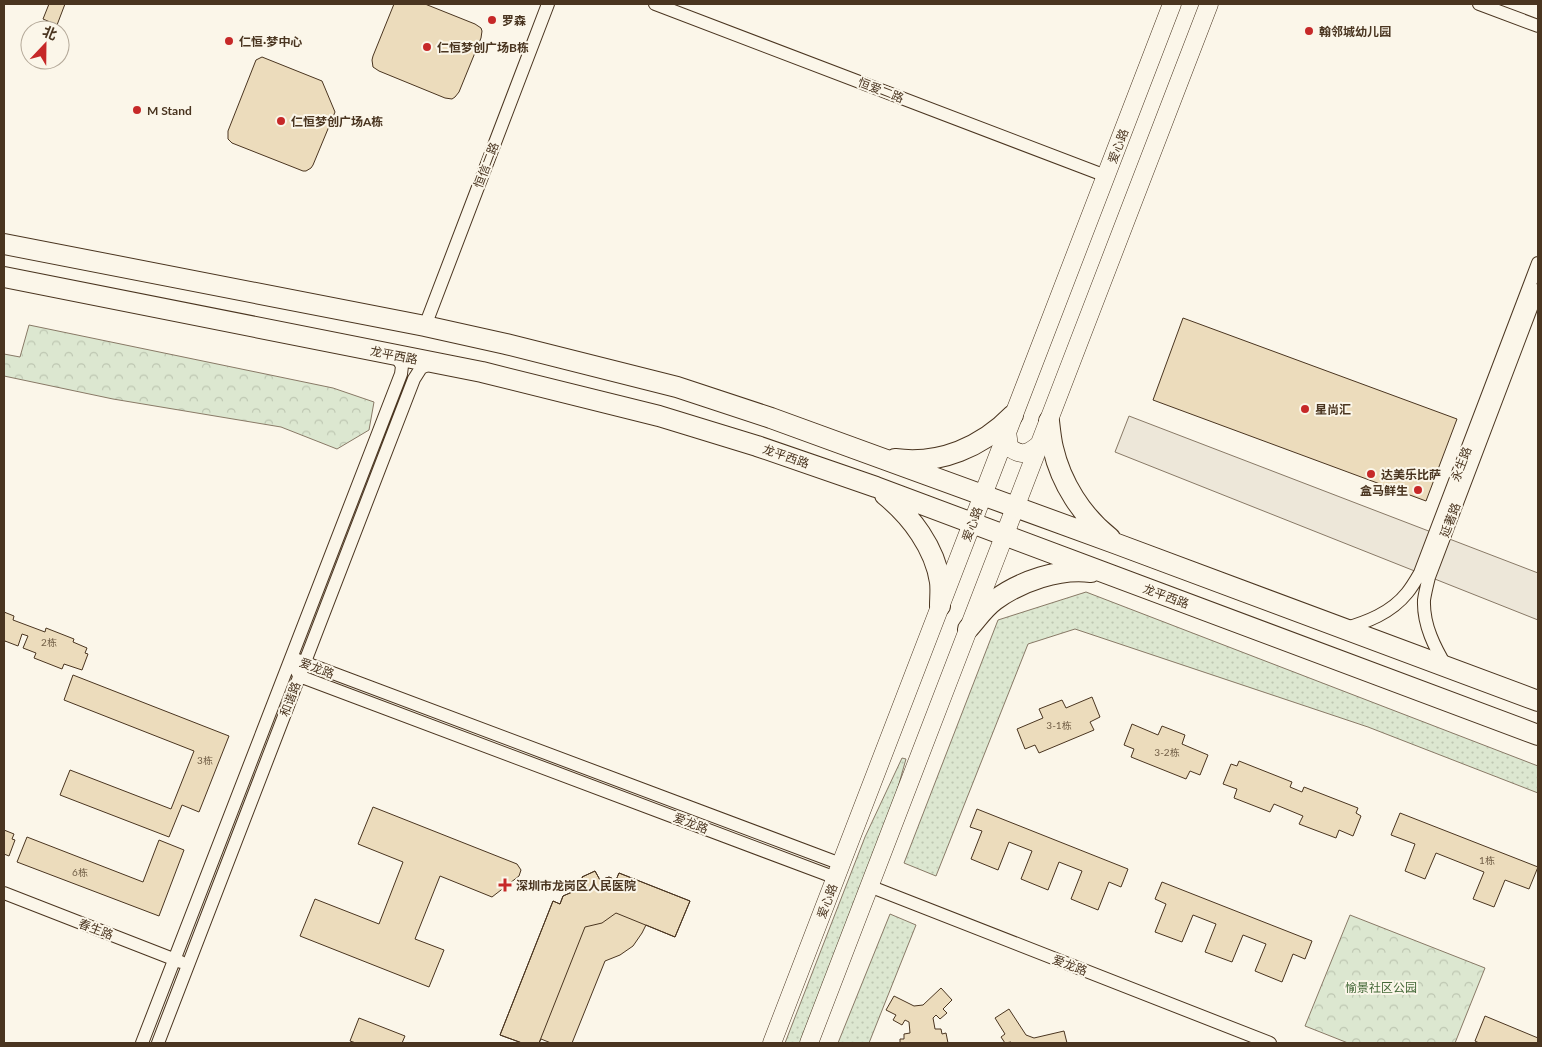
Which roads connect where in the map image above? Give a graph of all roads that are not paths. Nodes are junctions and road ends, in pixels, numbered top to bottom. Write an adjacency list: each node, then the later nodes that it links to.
1 (548, 4): 12 (street, 恒信二路)
2 (655, 4): 7 (street, 恒爱二路)
3 (1172, 4): 7 (main road, 爱心路)
4 (1209, 4): 15 (main road)
5 (1479, 4): 6 (street)
6 (1538, 26)
7 (1106, 176): 16 (main road, 爱心路)
8 (4, 244): 12 (main road)
9 (1538, 263): 28 (street, 永生路)
10 (4, 277): 13 (main road, 龙平西路)
11 (1538, 290): 31 (street, 延著路)
12 (424, 326): 18 (main road)
13 (396, 356): 14 (main road, 龙平西路); 29 (street, 和谐路)
14 (432, 363): 19 (main road, 龙平西路); 30 (street, 和谐路)
15 (1049, 422): 17 (main road); 24 (main road)
16 (1010, 423): 17 (main road); 18 (main road); 20 (main road, 爱心路)
17 (1040, 444): 21 (main road)
18 (875, 457): 20 (main road)
19 (876, 487): 22 (main road, 龙平西路); 26 (main road)
20 (983, 496): 21 (main road); 22 (main road, 爱心路)
21 (1015, 507): 23 (main road); 24 (main road)
22 (972, 523): 23 (main road, 龙平西路); 26 (main road, 爱心路)
23 (1004, 535): 25 (main road, 龙平西路); 27 (main road)
24 (1117, 544): 28 (main road)
25 (1108, 575): 27 (main road); 34 (main road, 龙平西路)
26 (940, 606): 35 (main road, 爱心路)
27 (968, 629): 36 (main road)
28 (1343, 629): 31 (main road)
29 (292, 658): 30 (street, 爱龙路); 32 (street, 爱龙路); 38 (street, 和谐路)
30 (304, 663): 32 (street, 和谐路); 35 (street, 爱龙路)
31 (1447, 668): 33 (main road)
32 (299, 676): 35 (street, 爱龙路); 39 (street, 和谐路)
33 (1538, 701)
34 (1538, 735)
35 (838, 871): 42 (main road, 爱心路)
36 (869, 886): 43 (main road); 44 (street, 爱龙路)
37 (4, 893): 38 (street, 春生路)
38 (175, 960): 39 (street, 春生路); 40 (street, 和谐路)
39 (188, 965): 41 (street, 和谐路)
40 (142, 1043)
41 (158, 1043)
42 (772, 1043)
43 (809, 1043)
44 (1270, 1043)

